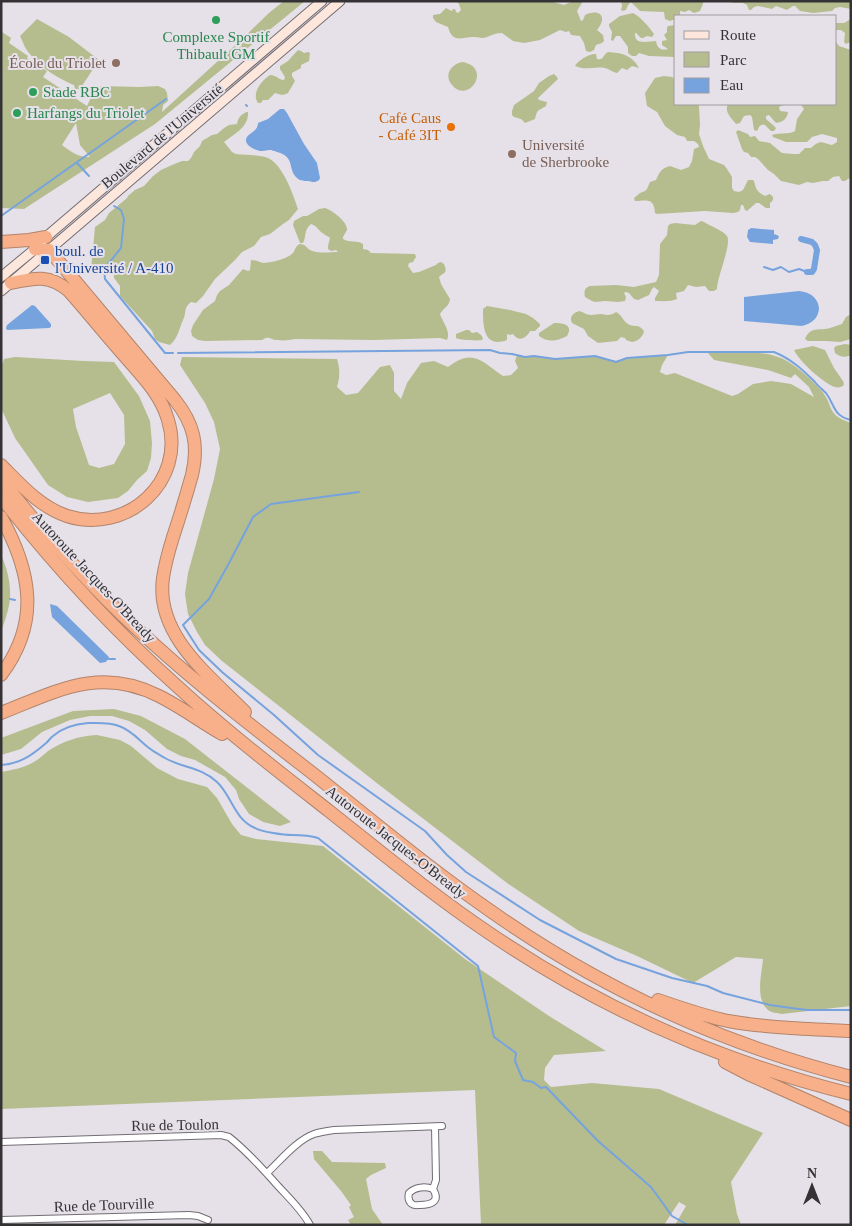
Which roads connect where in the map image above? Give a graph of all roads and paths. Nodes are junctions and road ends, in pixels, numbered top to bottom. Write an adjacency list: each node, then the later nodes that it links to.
1 (322, 1): 3 (main road, Boulevard de l'Université)
2 (340, 1): 6 (main road, Boulevard de l'Université)
3 (46, 238): 4 (highway); 5 (main road, Boulevard de l'Université)
4 (1, 242)
5 (35, 249): 6 (highway); 7 (main road, Boulevard de l'Université)
6 (49, 250): 7 (main road, Boulevard de l'Université); 14 (highway)
7 (4, 284): 8 (highway)
8 (1, 465)
9 (1, 479): 14 (highway, Autoroute Jacques-O'Bready)
10 (1, 497): 15 (highway, Autoroute Jacques-O'Bready)
11 (1, 517): 12 (highway)
12 (1, 675)
13 (1, 713): 15 (highway)
14 (280, 748): 16 (highway, Autoroute Jacques-O'Bready)
15 (253, 751): 18 (highway, Autoroute Jacques-O'Bready)
16 (615, 987): 17 (highway); 19 (highway, Autoroute Jacques-O'Bready)
17 (851, 1031)
18 (677, 1036): 20 (highway, Autoroute Jacques-O'Bready); 21 (highway)
19 (851, 1077)
20 (851, 1094)
21 (851, 1120)
22 (434, 1126): 23 (street); 25 (street); 26 (street)
23 (442, 1126)
24 (1, 1142): 25 (street, Rue de Toulon)
25 (266, 1173): 29 (street, Rue de Toulon)
26 (433, 1189)
27 (1, 1220): 28 (street, Rue de Tourville)
28 (208, 1220)
29 (310, 1225)

